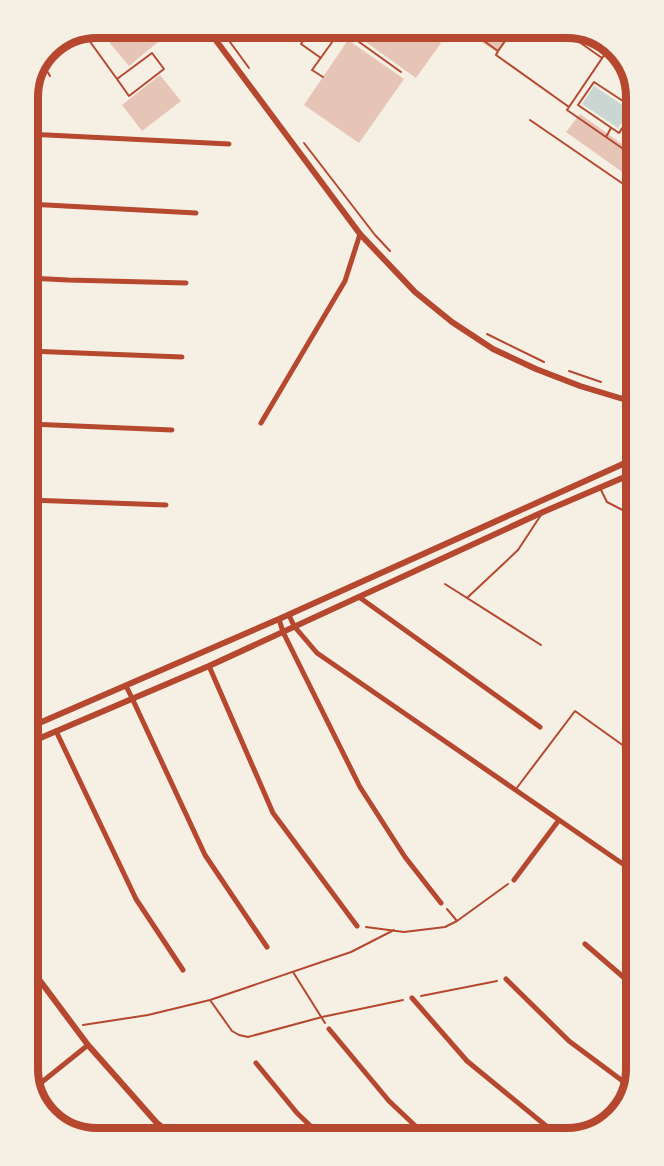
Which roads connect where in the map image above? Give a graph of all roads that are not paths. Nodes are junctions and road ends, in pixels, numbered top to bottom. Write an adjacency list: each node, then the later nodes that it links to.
1 (214, 38): 8 (street)
2 (45, 68): 3 (lane)
3 (50, 76)
4 (38, 135): 5 (street)
5 (229, 144)
6 (38, 205): 7 (street)
7 (196, 213)
8 (360, 234): 13 (street); 14 (street)
9 (38, 278): 10 (street)
10 (186, 283)
11 (38, 351): 12 (street)
12 (182, 357)
13 (626, 400)
14 (261, 423)
15 (38, 424): 16 (street)
16 (172, 430)
17 (626, 463): 27 (street)
18 (626, 476): 19 (street)
19 (600, 487): 22 (street); 23 (lane)
20 (38, 500): 21 (street)
21 (166, 505)
22 (543, 512): 25 (street); 26 (lane)
23 (626, 512)
24 (445, 584): 26 (lane)
25 (359, 597): 29 (street); 36 (street)
26 (467, 598): 31 (lane)
27 (289, 615): 28 (street); 29 (street)
28 (279, 619): 30 (street); 33 (street)
29 (294, 626): 30 (street); 40 (street)
30 (283, 632): 32 (street); 44 (street)
31 (541, 645)
32 (209, 666): 34 (street); 45 (street)
33 (126, 687): 34 (street); 35 (street)
34 (132, 698): 37 (street); 47 (street)
35 (38, 725)
36 (540, 727)
37 (56, 731): 38 (street); 48 (street)
38 (38, 739)
39 (626, 748): 40 (lane)
40 (515, 790): 41 (street)
41 (559, 820): 42 (street); 43 (street)
42 (626, 866)
43 (514, 880)
44 (441, 903)
45 (357, 926)
46 (585, 944): 51 (street)
47 (267, 947)
48 (183, 970)
49 (38, 978): 54 (street)
50 (506, 979): 56 (street)
51 (626, 979)
52 (412, 998): 61 (street)
53 (329, 1029): 60 (street)
54 (88, 1045): 57 (street); 58 (street)
55 (256, 1063): 59 (street)
56 (625, 1082)
57 (40, 1084)
58 (163, 1128)
59 (313, 1128)
60 (418, 1128)
61 (549, 1128)

